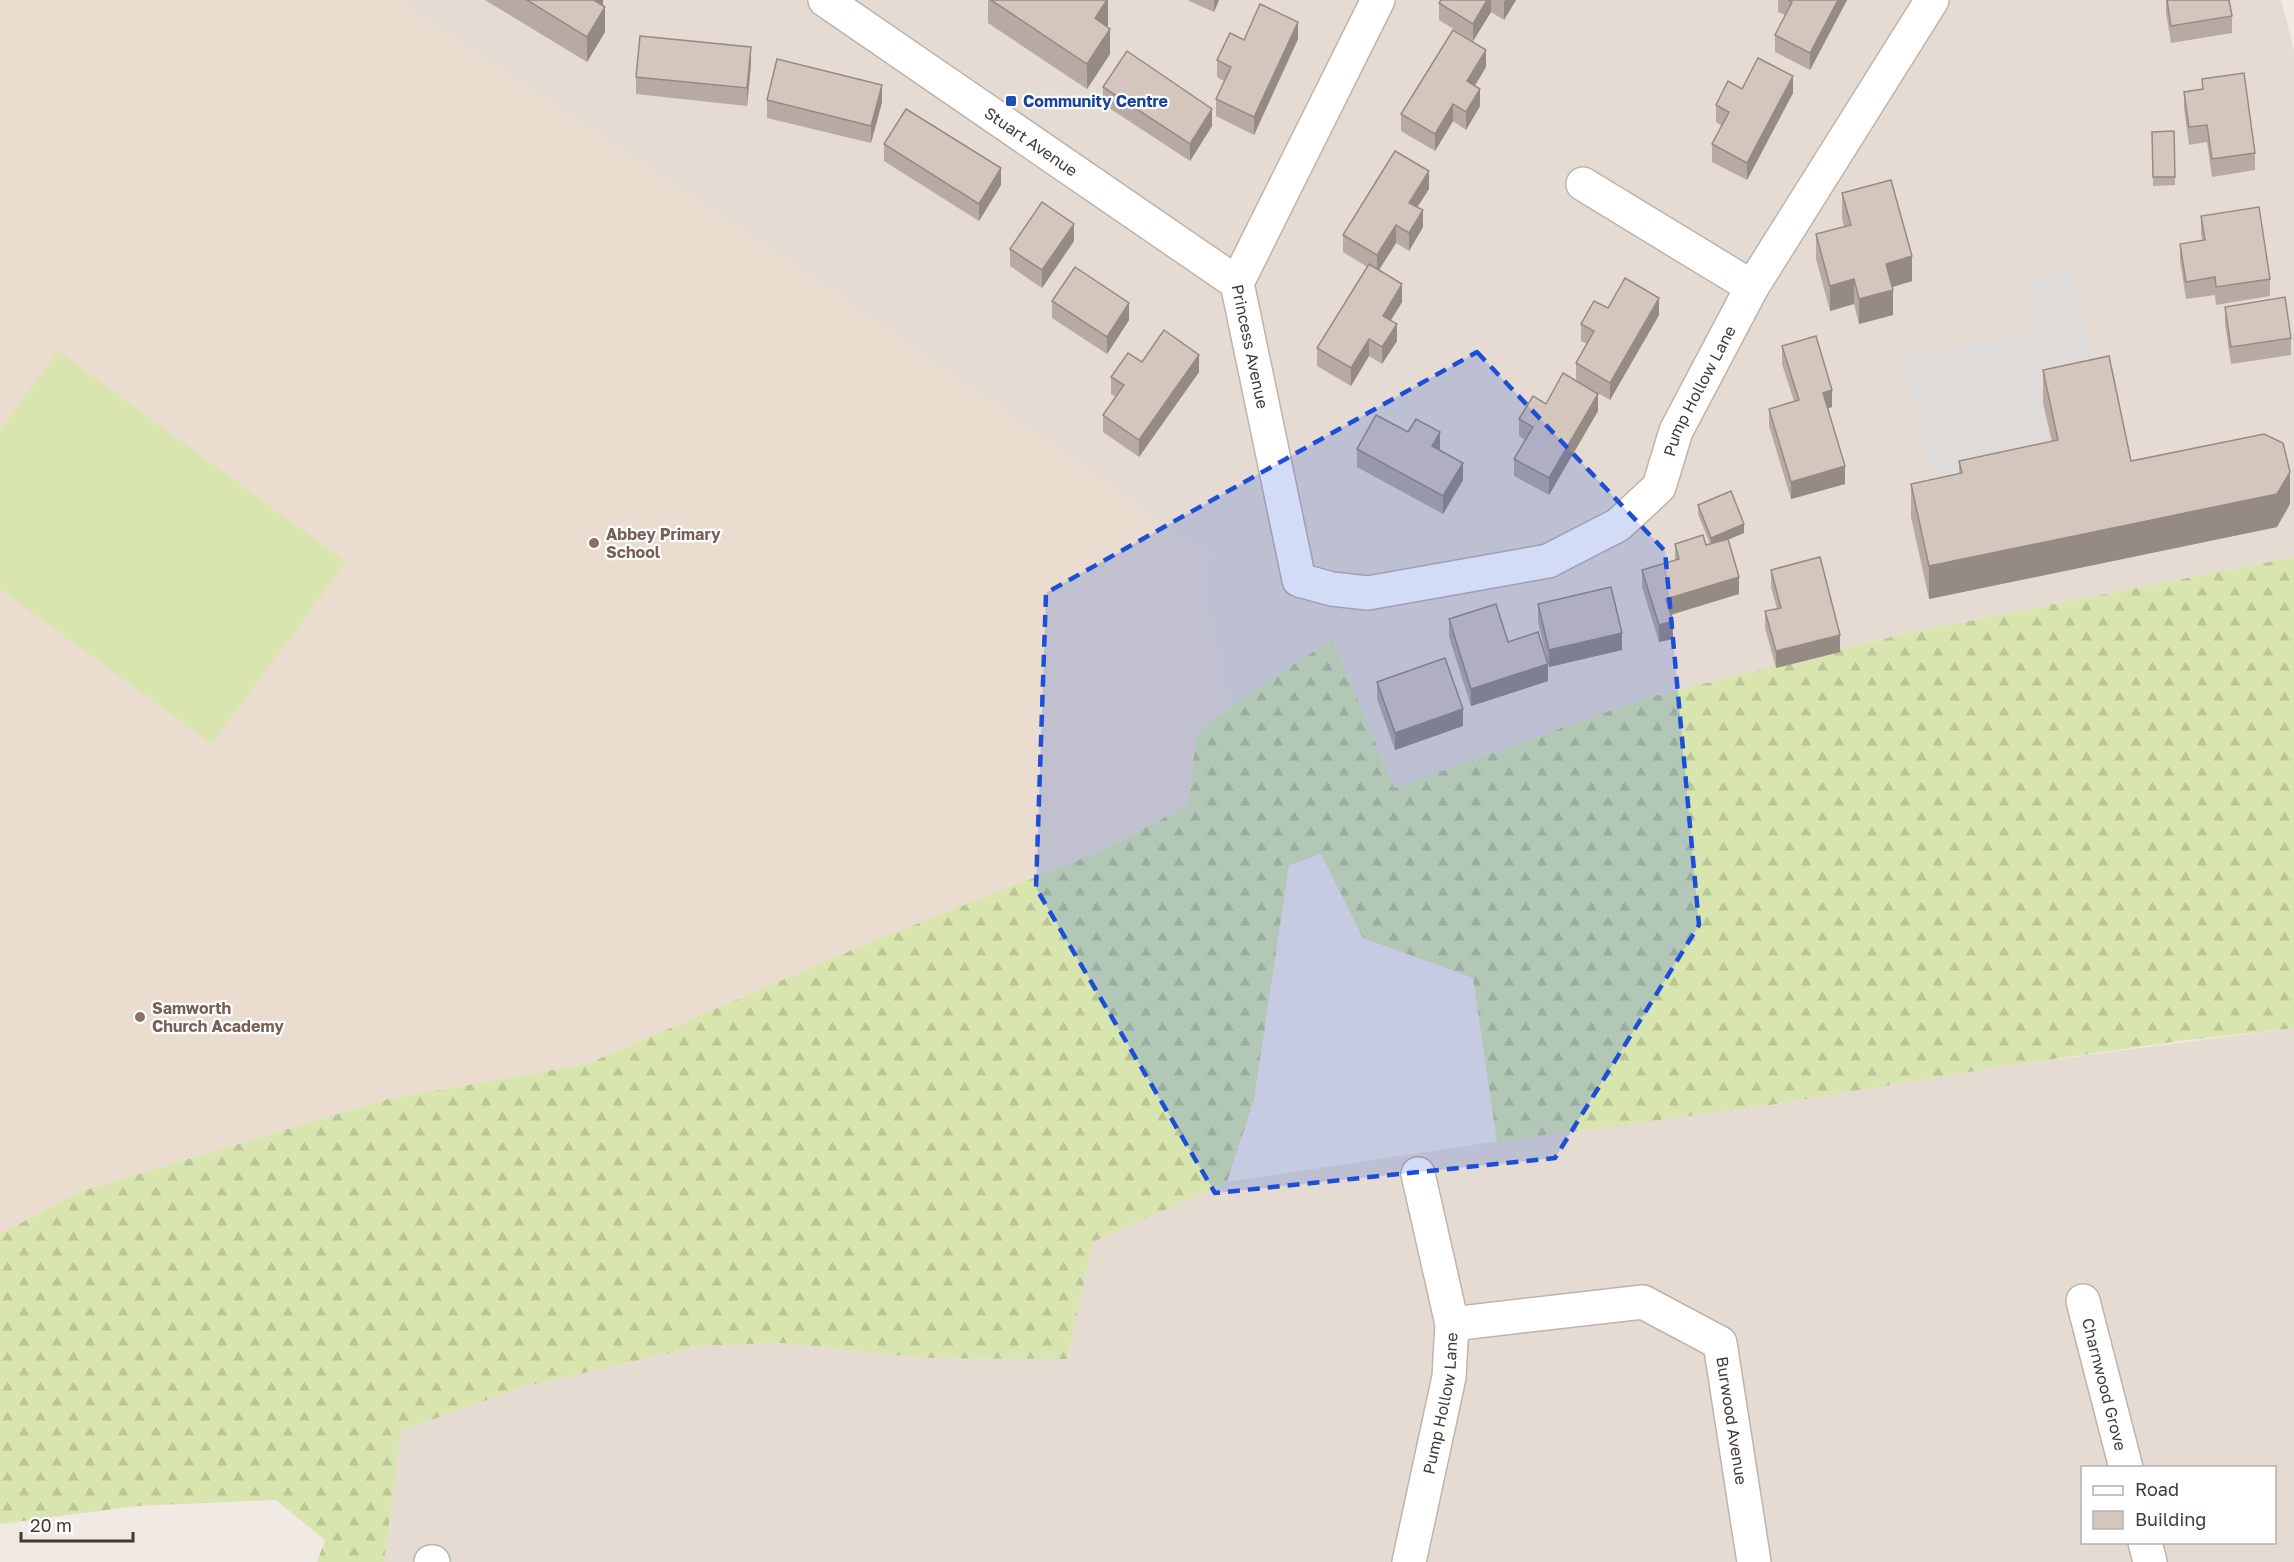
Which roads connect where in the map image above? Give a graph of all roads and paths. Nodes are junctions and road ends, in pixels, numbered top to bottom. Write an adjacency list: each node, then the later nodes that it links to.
1 (825, 0): 5 (street, Stuart Avenue)
2 (1378, 0): 5 (street, Princess Avenue)
3 (1932, 0): 6 (street, Pump Hollow Lane)
4 (1583, 184): 6 (street)
5 (1238, 283): 7 (street, Princess Avenue)
6 (1752, 287): 7 (street, Pump Hollow Lane)
7 (1332, 589)
8 (1418, 1174): 10 (street, Pump Hollow Lane)
9 (2083, 1301): 11 (street, Charnwood Grove)
10 (1452, 1324): 13 (street, Pump Hollow Lane); 14 (street, Burwood Avenue)
11 (2126, 1466)
12 (2146, 1544): 15 (street)
13 (1409, 1562)
14 (1754, 1562)
15 (2150, 1562)

